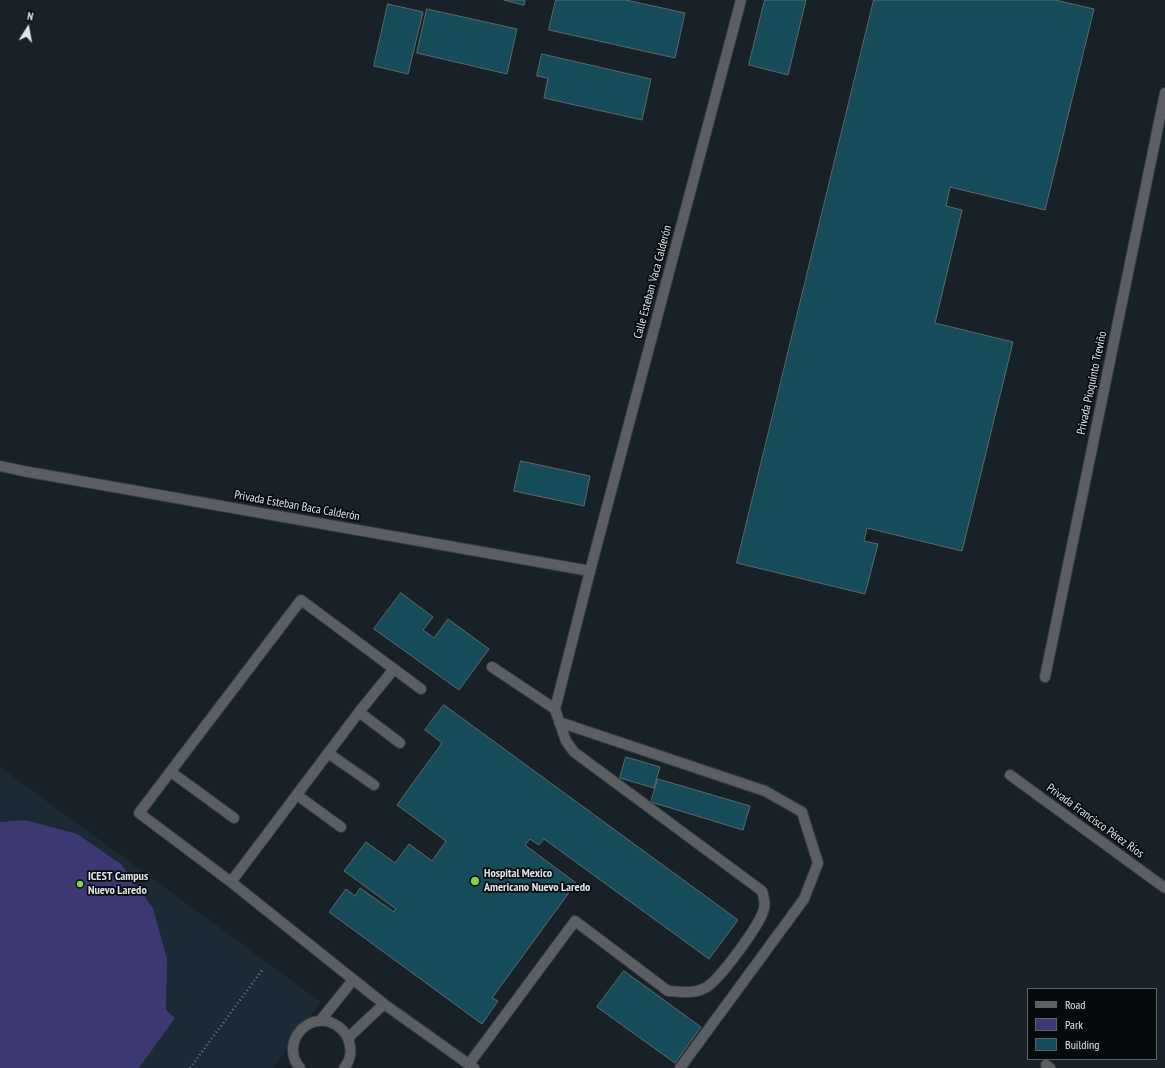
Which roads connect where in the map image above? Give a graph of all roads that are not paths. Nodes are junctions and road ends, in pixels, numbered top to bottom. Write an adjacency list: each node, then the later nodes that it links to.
1 (741, 0): 4 (street, Calle Esteban Vaca Calderón)
2 (1165, 93): 7 (street, Privada Pioquinto Treviño)
3 (0, 466): 4 (street, Privada Esteban Baca Calderón)
4 (590, 571): 9 (street, Calle Esteban Vaca Calderón)
5 (492, 667): 9 (street)
6 (394, 669): 8 (street); 10 (street); 14 (street)
7 (1045, 677)
8 (421, 689)
9 (555, 709): 11 (street)
10 (359, 712): 12 (street); 13 (street)
11 (559, 722): 26 (street); 29 (street)
12 (400, 743)
13 (328, 753): 16 (street); 17 (street)
14 (171, 772): 18 (street); 20 (street)
15 (1010, 775): 21 (street, Privada Francisco Pérez Ríos)
16 (374, 785)
17 (297, 795): 19 (street); 20 (street)
18 (234, 818)
19 (341, 827)
20 (231, 882): 22 (street)
21 (1165, 888)
22 (353, 980): 23 (street); 24 (street)
23 (384, 1004): 25 (street); 26 (street)
24 (320, 1021): 25 (street); 27 (street)
25 (348, 1038): 28 (street)
26 (472, 1066)
27 (298, 1067)
28 (344, 1068)
29 (680, 1068)

